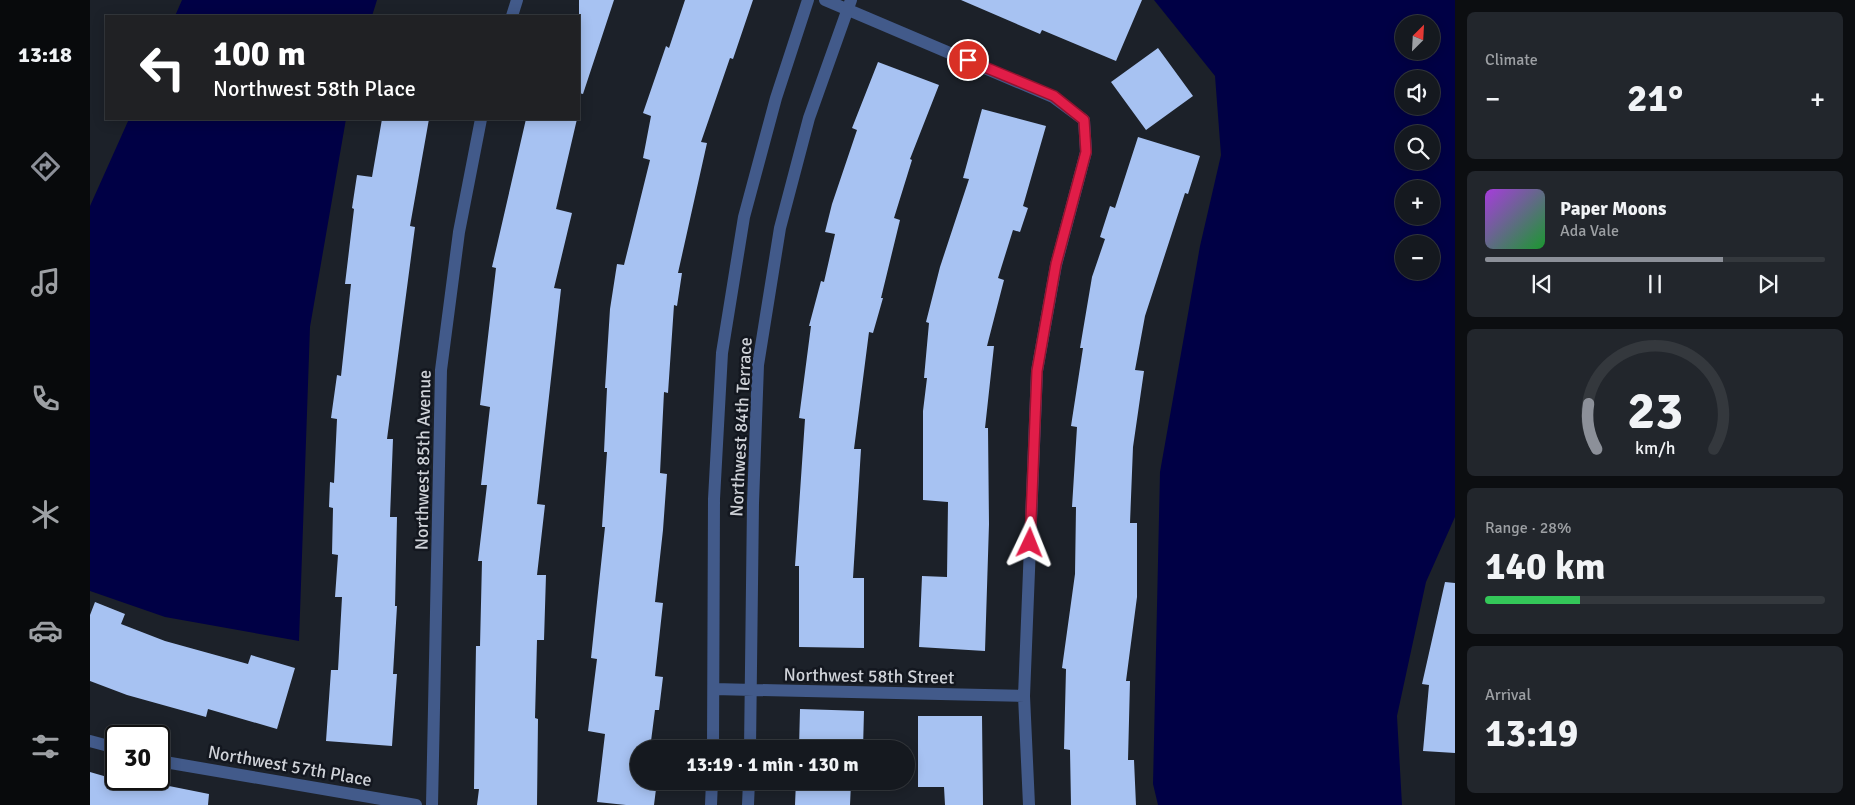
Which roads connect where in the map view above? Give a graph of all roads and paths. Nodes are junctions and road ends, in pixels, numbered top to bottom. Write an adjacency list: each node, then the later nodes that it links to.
1 (517, 0): 5 (street)
2 (808, 0): 7 (street, Northwest 84th Terrace)
3 (825, 0): 4 (street)
4 (849, 5): 8 (street, Northwest 84th Terrace); 9 (street)
5 (512, 15)
6 (481, 120): 18 (street, Northwest 85th Avenue)
7 (714, 689): 8 (street, Northwest 58th Street); 10 (street, Northwest 84th Terrace)
8 (752, 691): 9 (street, Northwest 58th Street); 11 (street, Northwest 84th Terrace)
9 (1024, 696): 21 (street)
10 (713, 740)
11 (750, 740)
12 (90, 741): 13 (street)
13 (105, 745)
14 (170, 763): 17 (street, Northwest 57th Place)
15 (712, 790): 19 (street)
16 (749, 790): 20 (street)
17 (416, 805)
18 (432, 805)
19 (711, 805)
20 (748, 805)
21 (1029, 805)

